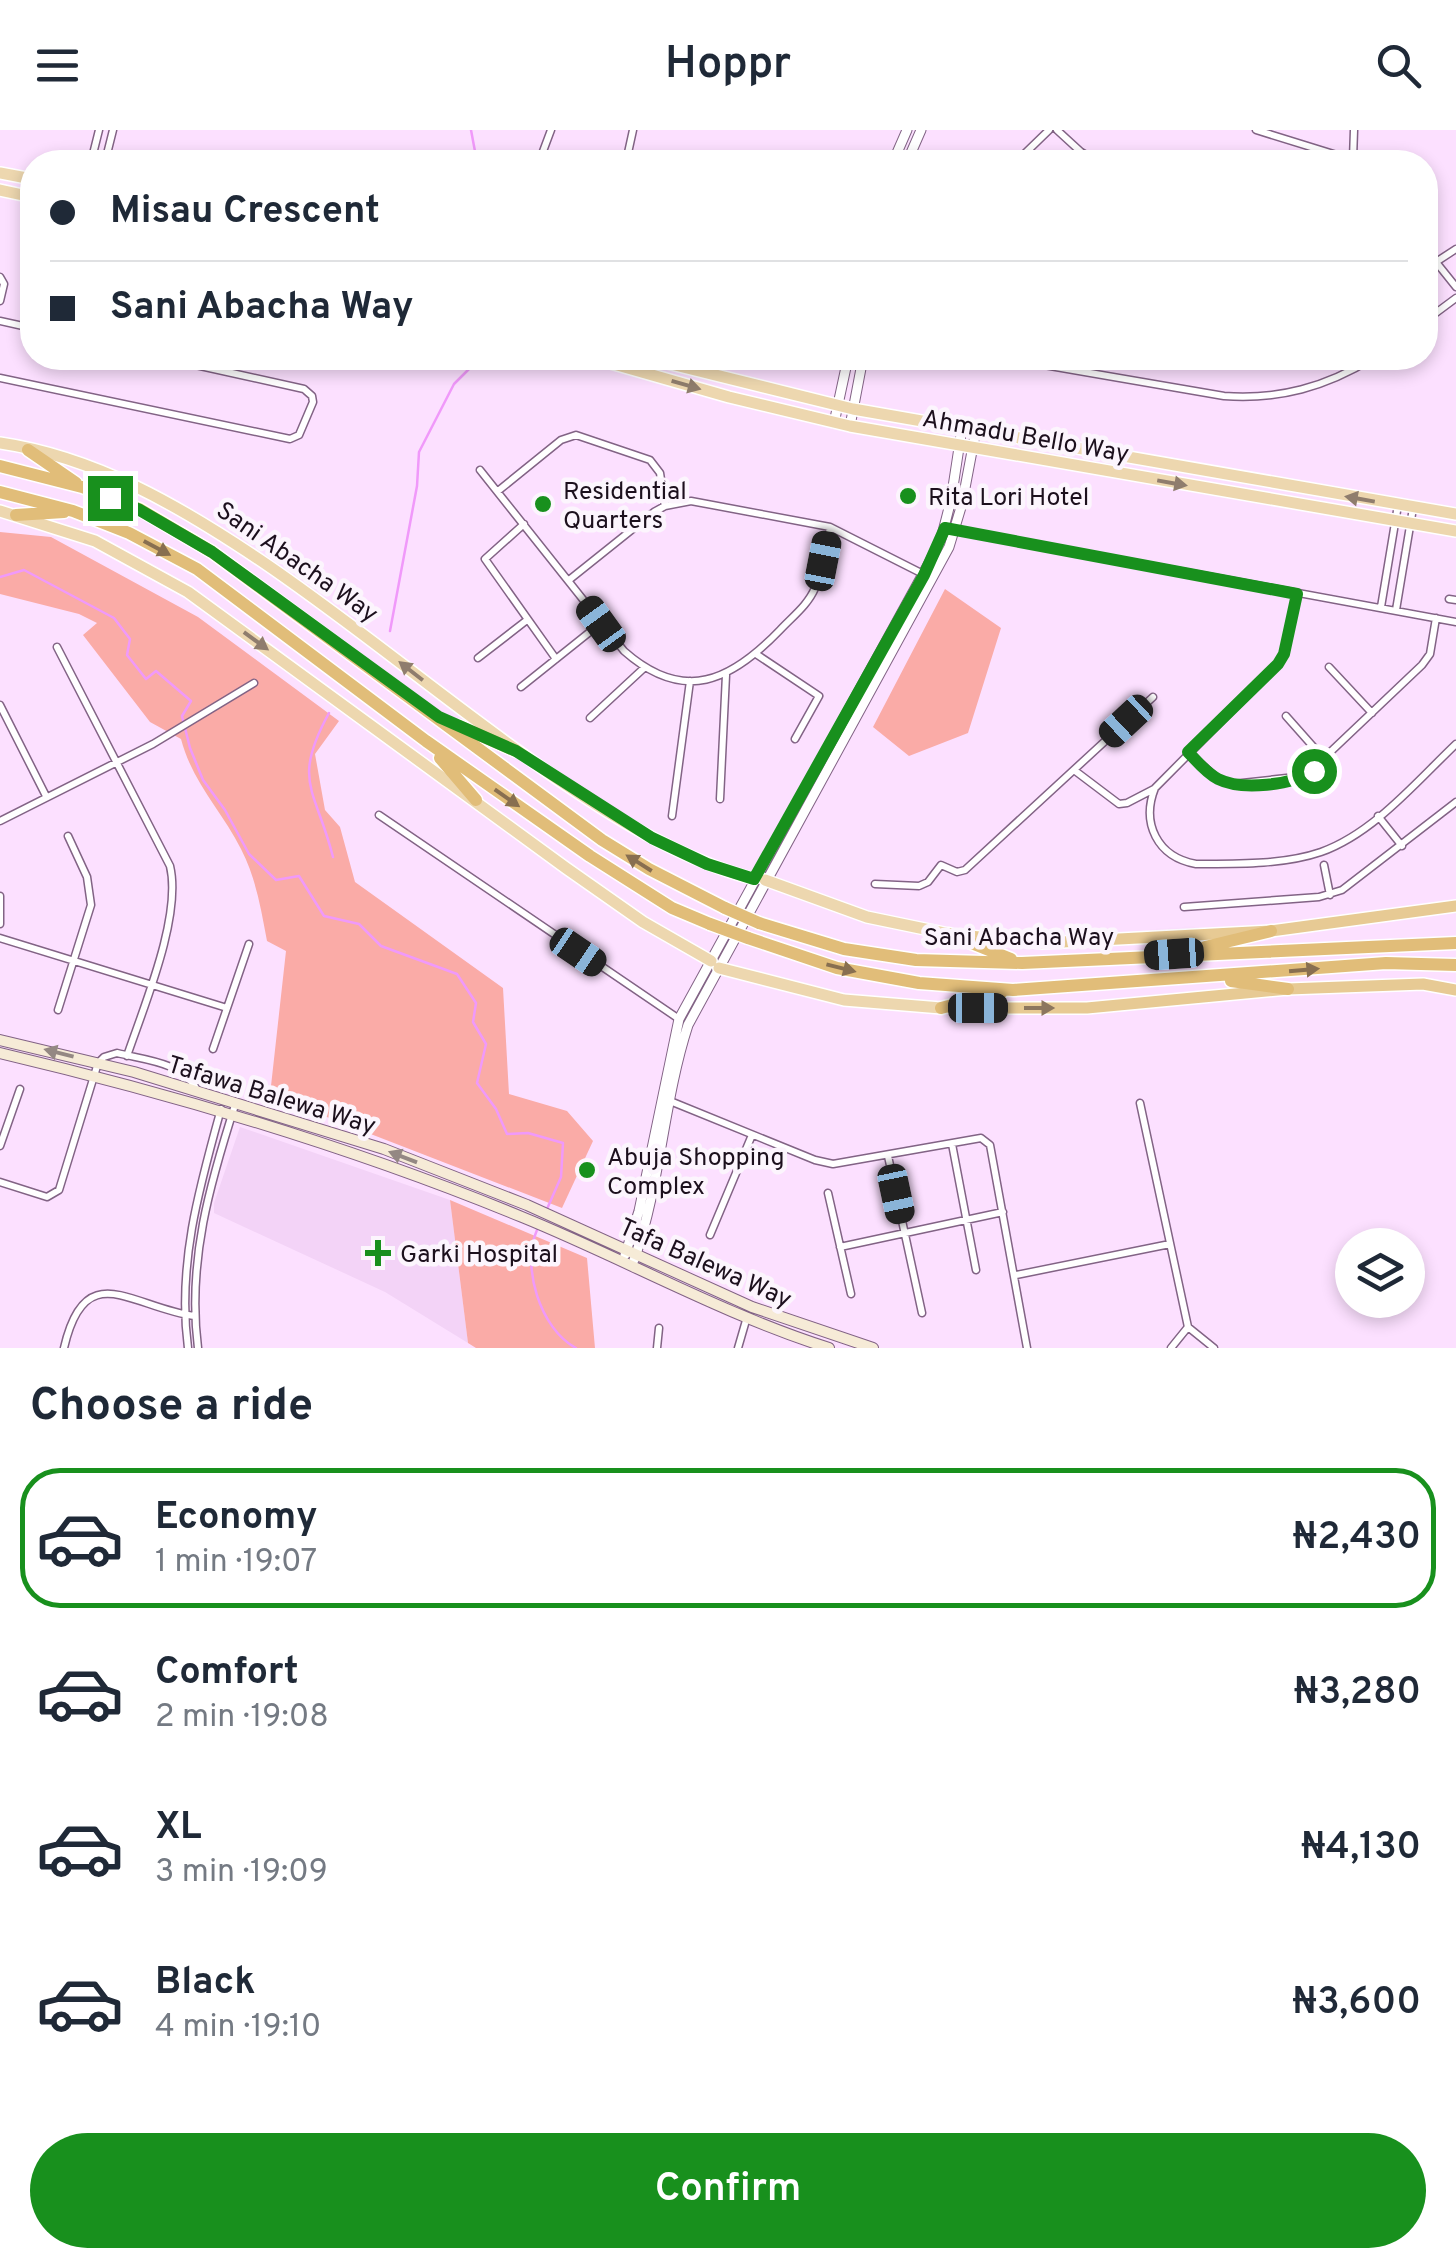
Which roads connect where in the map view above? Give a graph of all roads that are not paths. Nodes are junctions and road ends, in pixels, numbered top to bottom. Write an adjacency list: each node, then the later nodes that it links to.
1 (1048, 130): 4 (street)
2 (1057, 130): 5 (street)
3 (1256, 130): 6 (street)
4 (1026, 150)
5 (1078, 150)
6 (1319, 150)
7 (1438, 264): 9 (street)
8 (0, 277): 10 (street)
9 (1456, 287)
10 (0, 301)
11 (218, 370): 18 (street)
12 (634, 370): 21 (main road, Ahmadu Bello Way, one-way to 21)
13 (696, 370): 19 (main road, Ahmadu Bello Way)
14 (845, 370): 19 (street)
15 (861, 370): 20 (street)
16 (1079, 370): 17 (street)
17 (1351, 370)
18 (0, 378)
19 (837, 405): 20 (main road, Ahmadu Bello Way); 21 (street)
20 (853, 408): 22 (street); 23 (main road, Ahmadu Bello Way)
21 (834, 423): 22 (main road, Ahmadu Bello Way)
22 (850, 426): 25 (main road, Ahmadu Bello Way)
23 (969, 430): 25 (street); 32 (main road, Ahmadu Bello Way, one-way to 23)
24 (0, 443): 26 (main road, Sani Abacha Way)
25 (966, 447): 39 (main road, Ahmadu Bello Way, one-way to 39); 43 (street)
26 (28, 450): 29 (highway); 73 (main road, Sani Abacha Way, one-way to 26)
27 (0, 466): 29 (highway, Sani Abacha Way)
28 (480, 470): 30 (street)
29 (82, 487): 68 (highway, Sani Abacha Way)
30 (498, 491): 33 (street); 40 (street)
31 (0, 492): 35 (highway, Sani Abacha Way)
32 (1398, 505): 34 (main road, Ahmadu Bello Way); 39 (street)
33 (665, 506): 42 (street); 46 (street)
34 (1413, 508): 37 (main road, Ahmadu Bello Way); 41 (street)
35 (72, 511): 38 (highway); 71 (highway, Sani Abacha Way, one-way to 71)
36 (0, 512): 38 (main road)
37 (1456, 514)
38 (16, 515): 81 (main road, one-way to 81)
39 (1396, 522): 41 (main road, Ahmadu Bello Way); 48 (street)
40 (524, 524): 46 (street); 51 (street)
41 (1411, 524): 44 (main road, Ahmadu Bello Way); 49 (street)
42 (830, 527): 45 (street); 55 (street)
43 (950, 529): 45 (street); 47 (street)
44 (1456, 532)
45 (928, 577): 90 (street)
46 (569, 580): 53 (street)
47 (1297, 594): 48 (street); 74 (street)
48 (1381, 608): 49 (street)
49 (1396, 610): 50 (street)
50 (1436, 618): 52 (street); 66 (street)
51 (527, 620): 56 (street); 57 (street)
52 (1456, 622)
53 (601, 624): 57 (street); 59 (street)
54 (57, 647): 76 (street)
55 (756, 654): 60 (street); 70 (street)
56 (478, 658)
57 (556, 658): 63 (street)
58 (1330, 667): 66 (street)
59 (644, 668): 61 (street); 69 (street)
60 (726, 675): 61 (street); 80 (street)
61 (690, 681): 84 (street)
62 (254, 683): 76 (street)
63 (521, 687)
64 (1153, 697): 77 (street)
65 (0, 706): 79 (street)
66 (1372, 713): 75 (street)
67 (1286, 716): 75 (street)
68 (439, 717): 73 (highway); 104 (highway, Sani Abacha Way, one-way to 68, bridge)
69 (590, 718)
70 (795, 739)
71 (426, 741): 81 (highway); 110 (highway, Sani Abacha Way, one-way to 110, bridge)
72 (1456, 744): 85 (street)
73 (516, 751): 90 (main road, Sani Abacha Way)
74 (1188, 752): 75 (street); 78 (street)
75 (1325, 760)
76 (114, 762): 79 (street); 108 (street)
77 (1074, 770): 78 (street); 91 (street)
78 (1155, 788): 85 (street)
79 (46, 796): 86 (street)
80 (720, 799)
81 (476, 800): 105 (main road)
82 (1456, 802): 88 (street)
83 (379, 814): 115 (street)
84 (672, 816)
85 (1378, 816): 88 (street)
86 (0, 821)
87 (68, 836): 103 (street)
88 (1402, 846): 92 (street)
89 (1324, 864): 92 (street)
90 (760, 880): 98 (main road, Sani Abacha Way); 105 (street)
91 (875, 884)
92 (1330, 895): 94 (street)
93 (0, 896): 96 (street)
94 (1184, 906)
95 (1456, 906): 97 (highway)
96 (0, 924)
97 (1271, 931): 98 (highway); 102 (highway)
98 (949, 934): 104 (highway)
99 (0, 938): 103 (street)
100 (1456, 943): 102 (highway, Sani Abacha Way)
101 (248, 944): 112 (street)
102 (1174, 954): 104 (highway, Sani Abacha Way)
103 (75, 962): 108 (street); 114 (street)
104 (1022, 964)
105 (715, 965): 113 (main road); 115 (street); 123 (street)
106 (1456, 965): 107 (highway, Sani Abacha Way, one-way to 106)
107 (1204, 978): 109 (highway); 110 (highway, Sani Abacha Way)
108 (151, 984): 112 (street); 119 (street)
109 (1288, 989): 111 (highway); 113 (highway, one-way to 109)
110 (1013, 990): 113 (highway)
111 (1456, 990)
112 (227, 1008): 117 (street)
113 (942, 1008)
114 (58, 1010)
115 (679, 1019): 123 (street)
116 (0, 1040): 120 (main road, Tafawa Balewa Way, one-way to 116)
117 (212, 1049)
118 (0, 1053): 120 (main road, Tafawa Balewa Way)
119 (127, 1056): 120 (street); 122 (street)
120 (96, 1069): 122 (main road, Tafawa Balewa Way); 125 (main road, Tafawa Balewa Way); 130 (street)
121 (20, 1089): 128 (street)
122 (197, 1090): 125 (main road, Tafawa Balewa Way)
123 (667, 1100): 126 (street); 140 (street)
124 (1140, 1103): 138 (street)
125 (229, 1106): 132 (main road, Tafawa Balewa Way, one-way to 125); 134 (main road, Tafawa Balewa Way); 147 (street); 148 (street)
126 (752, 1135): 129 (street); 137 (street)
127 (952, 1144): 129 (street); 133 (street); 135 (street)
128 (0, 1146)
129 (888, 1156): 136 (street)
130 (0, 1182)
131 (828, 1193): 139 (street)
132 (527, 1205): 140 (main road, Tafa Balewa Way)
133 (1003, 1212): 135 (street); 143 (street)
134 (522, 1217): 141 (main road, Tafa Balewa Way)
135 (966, 1220): 136 (street); 142 (street)
136 (904, 1232): 139 (street); 146 (street)
137 (710, 1235)
138 (1170, 1244): 143 (street); 150 (street)
139 (840, 1247): 144 (street)
140 (631, 1252): 141 (street); 145 (main road, Tafa Balewa Way)
141 (627, 1265): 149 (main road, Tafa Balewa Way)
142 (976, 1270)
143 (1016, 1274): 159 (street)
144 (851, 1294)
145 (752, 1307): 149 (street); 158 (main road, Tafa Balewa Way)
146 (922, 1313)
147 (184, 1315): 148 (street); 152 (street); 153 (street)
148 (194, 1316): 154 (street)
149 (746, 1318): 156 (street); 157 (main road, Tafa Balewa Way)
150 (1188, 1327): 160 (street); 161 (street)
151 (660, 1328): 155 (street)
152 (64, 1348)
153 (188, 1348)
154 (198, 1348)
155 (657, 1348)
156 (738, 1348)
157 (829, 1348)
158 (873, 1348)
159 (1027, 1348)
160 (1171, 1348)
161 (1214, 1348)

